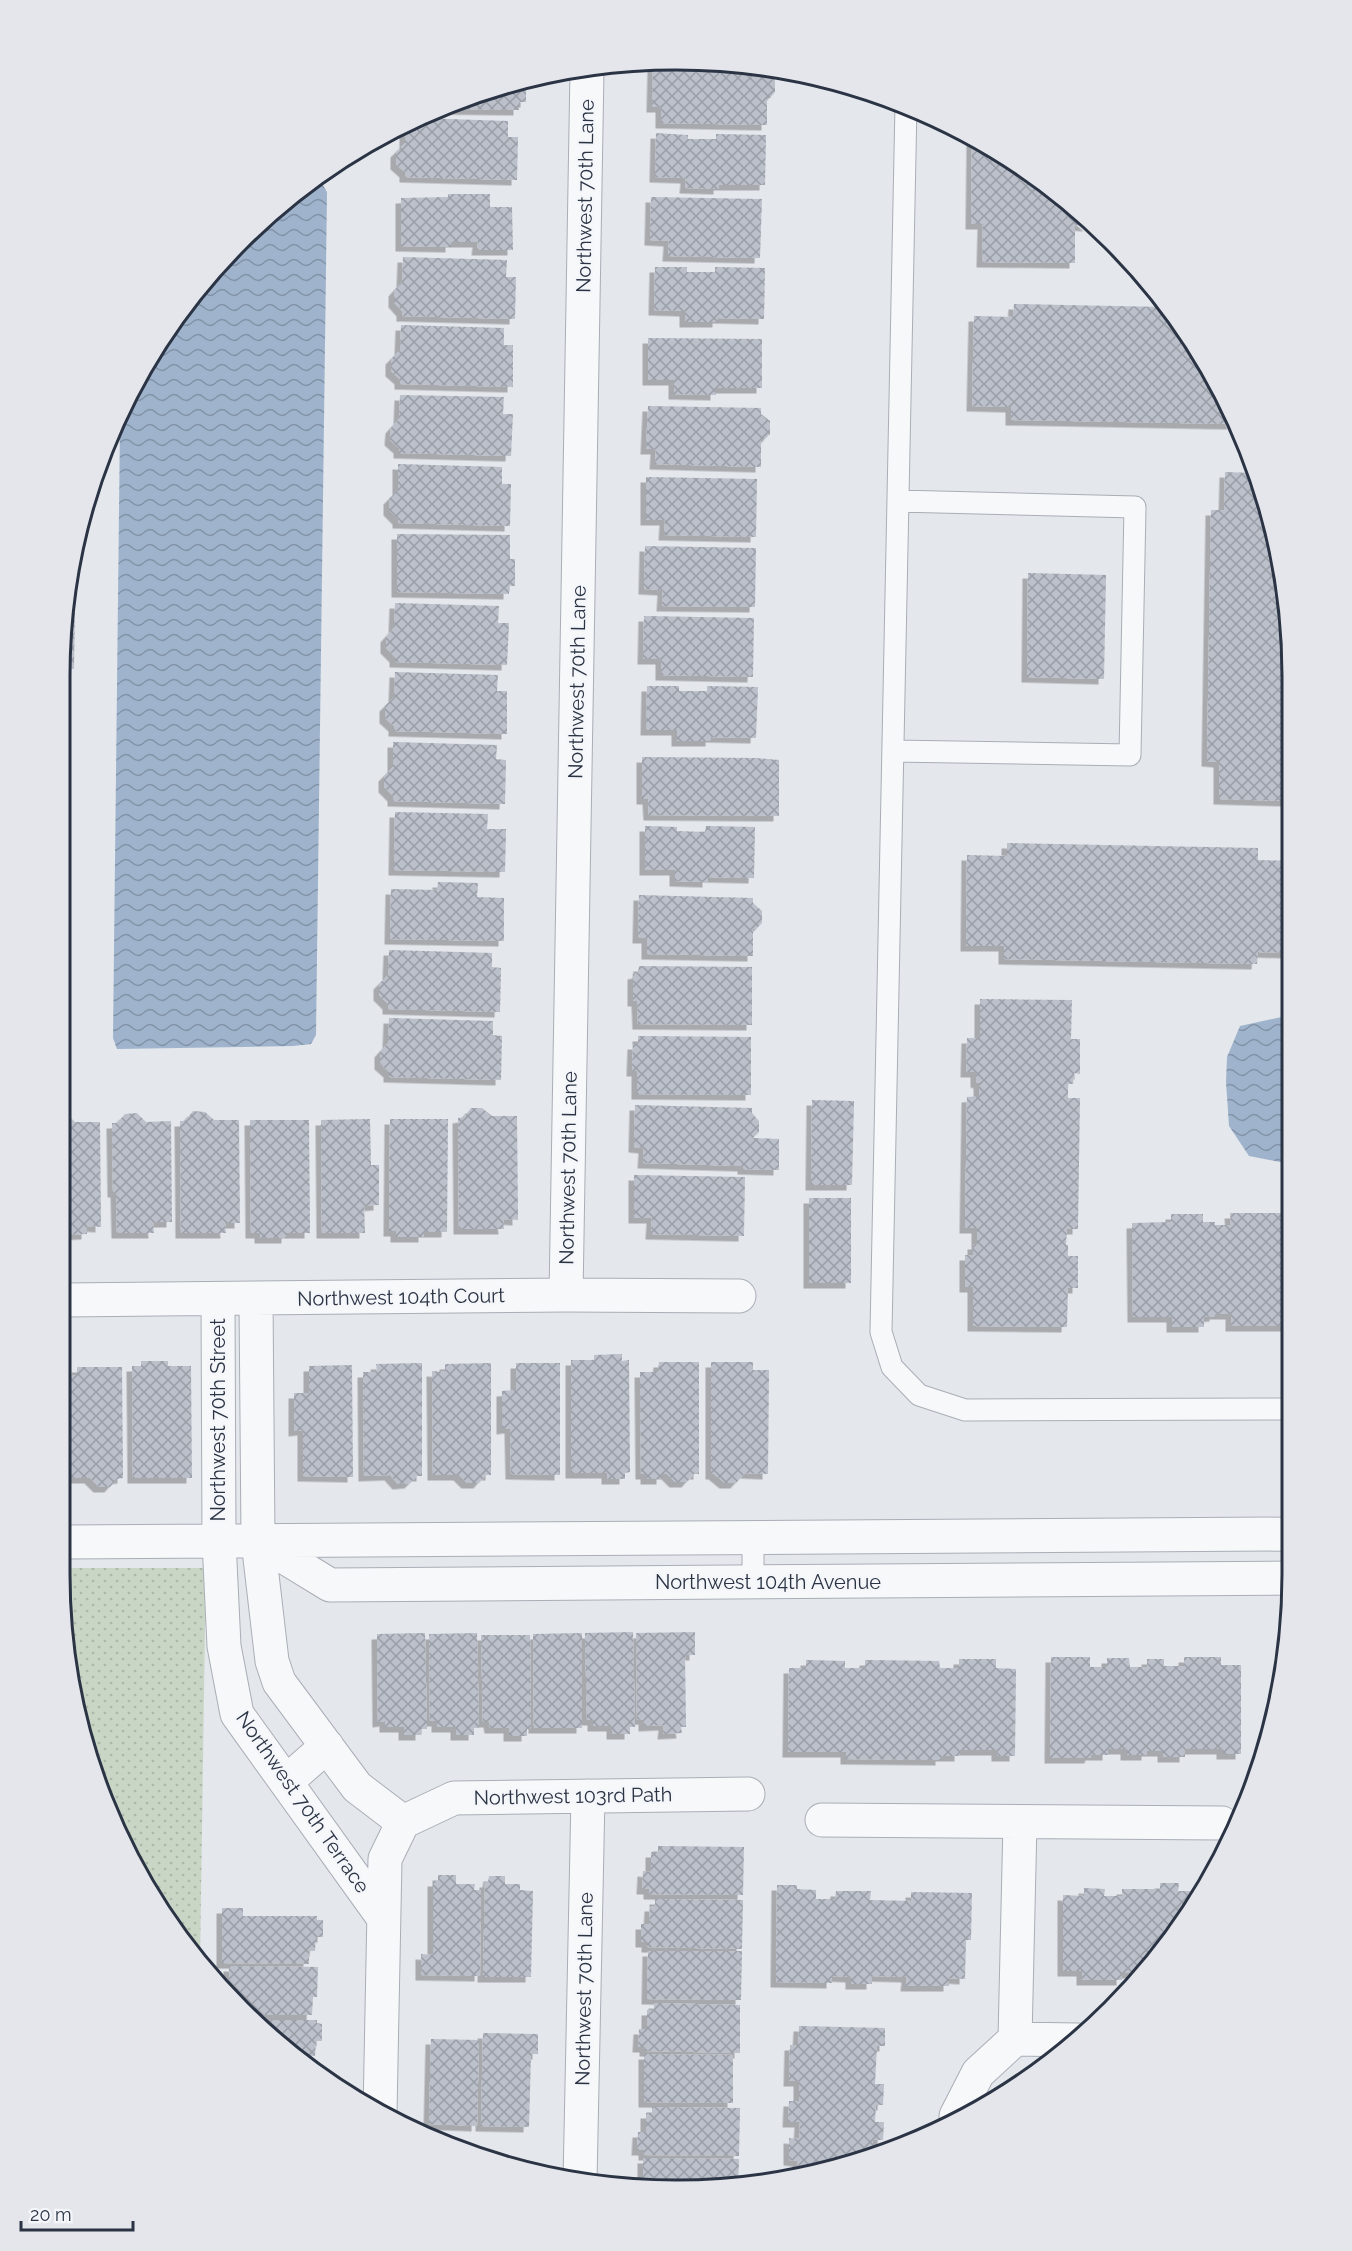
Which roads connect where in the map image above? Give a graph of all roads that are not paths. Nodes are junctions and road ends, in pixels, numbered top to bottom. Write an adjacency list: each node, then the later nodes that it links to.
1 (587, 78): 5 (street, Northwest 70th Lane)
2 (906, 116): 3 (lane)
3 (898, 501): 4 (lane); 4 (lane)
4 (893, 751): 10 (lane)
5 (566, 1295): 6 (street, Northwest 104th Court); 8 (street, Northwest 104th Court)
6 (739, 1296)
7 (218, 1299): 8 (street, Northwest 104th Court); 9 (street, Northwest 104th Court); 11 (street, Northwest 70th Street)
8 (256, 1299): 12 (street, Northwest 70th Street)
9 (70, 1300)
10 (1282, 1409)
11 (219, 1420): 12 (street); 15 (street, Northwest 70th Street)
12 (257, 1420): 16 (street, Northwest 70th Street)
13 (1282, 1534): 14 (street)
14 (753, 1538): 16 (street); 19 (lane)
15 (219, 1541): 16 (street); 17 (street); 21 (street, Northwest 70th Terrace)
16 (258, 1541): 19 (street, Northwest 104th Avenue); 20 (street)
17 (70, 1542)
18 (1282, 1578): 19 (street, Northwest 104th Avenue)
19 (753, 1582)
20 (327, 1746): 21 (street); 25 (street)
21 (286, 1782): 28 (street, Northwest 70th Terrace)
22 (748, 1794): 23 (street, Northwest 103rd Path)
23 (588, 1796): 25 (street, Northwest 103rd Path); 33 (street, Northwest 70th Lane)
24 (822, 1820): 26 (street)
25 (403, 1822): 28 (street, Northwest 70th Terrace)
26 (1020, 1822): 27 (street); 29 (street)
27 (1222, 1823)
28 (382, 1916): 31 (street, Northwest 70th Terrace)
29 (1015, 2038): 30 (street); 32 (street)
30 (1064, 2040)
31 (380, 2103)
32 (959, 2110)
33 (580, 2172)

